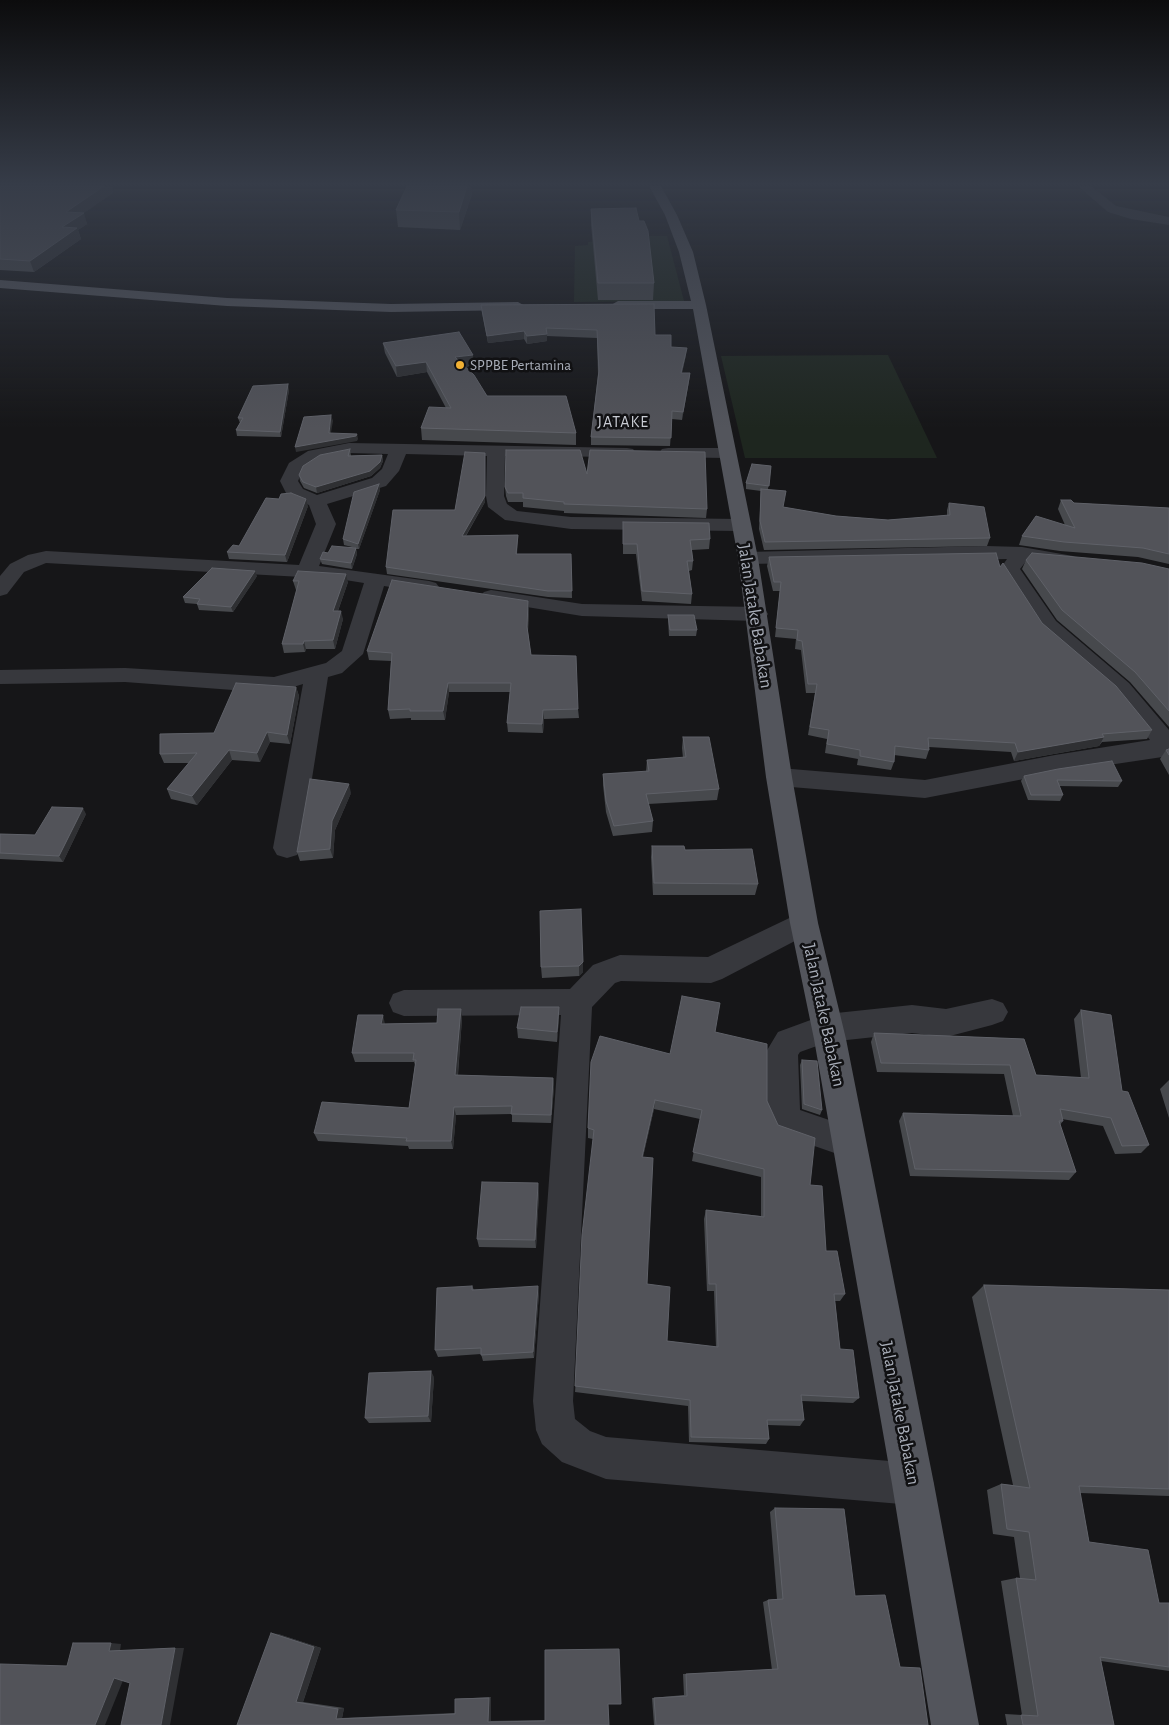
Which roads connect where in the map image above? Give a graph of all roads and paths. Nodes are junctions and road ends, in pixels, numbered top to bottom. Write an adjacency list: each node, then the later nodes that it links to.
1 (690, 266): 3 (main road, Jalan Jatake Babakan)
2 (0, 284): 4 (main road)
3 (699, 305): 5 (main road); 8 (main road, Jalan Jatake Babakan)
4 (536, 306)
5 (603, 306)
6 (399, 450): 7 (street); 9 (street); 9 (street)
7 (496, 452): 8 (street); 10 (street)
8 (726, 453): 10 (main road, Jalan Jatake Babakan)
9 (316, 501): 14 (street)
10 (740, 525): 12 (main road, Jalan Jatake Babakan)
11 (1022, 553): 12 (street); 13 (street); 22 (street)
12 (748, 558): 19 (main road, Jalan Jatake Babakan)
13 (1086, 561)
14 (307, 571): 15 (street); 17 (street)
15 (376, 579): 16 (street); 20 (street)
16 (445, 589)
17 (0, 590)
18 (475, 594): 19 (street)
19 (757, 614): 23 (main road, Jalan Jatake Babakan)
20 (317, 673): 21 (street); 24 (street)
21 (0, 677)
22 (1169, 746): 23 (street)
23 (779, 777): 25 (main road, Jalan Jatake Babakan)
24 (287, 848)
25 (804, 923): 26 (street); 29 (main road, Jalan Jatake Babakan)
26 (577, 1002): 27 (street); 31 (street)
27 (404, 1003)
28 (992, 1012): 29 (street)
29 (827, 1028): 30 (main road, Jalan Jatake Babakan); 30 (street)
30 (849, 1142): 31 (main road, Jalan Jatake Babakan)
31 (913, 1484): 32 (main road, Jalan Jatake Babakan)
32 (955, 1725)

